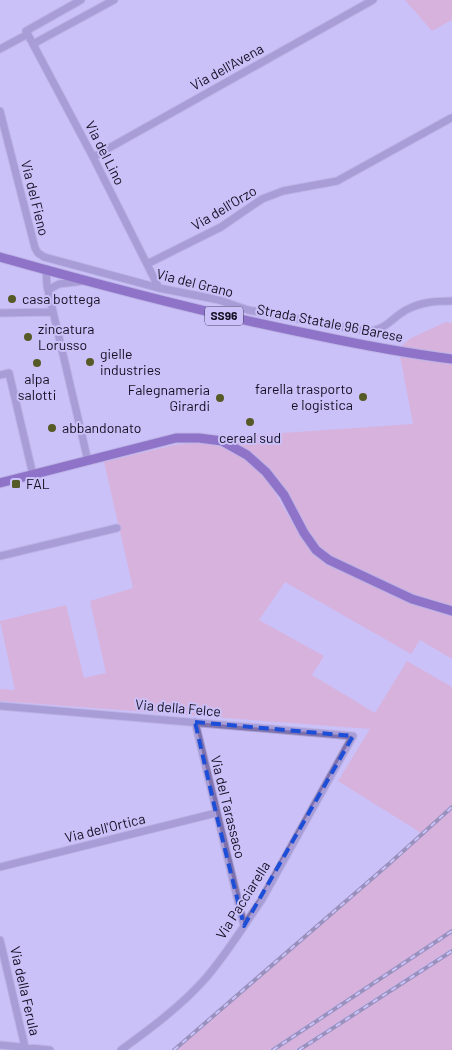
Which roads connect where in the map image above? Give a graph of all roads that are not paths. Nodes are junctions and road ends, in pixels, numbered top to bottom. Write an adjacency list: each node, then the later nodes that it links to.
1 (81, 0): 4 (street)
2 (114, 0): 5 (street)
3 (373, 0): 9 (street, Via dell'Avena)
4 (27, 32): 5 (street, Via del Lino); 6 (street)
5 (33, 44): 9 (street, Via del Lino)
6 (0, 49)
7 (0, 111): 12 (street, Via del Fieno)
8 (451, 118): 11 (street, Via dell'Orzo)
9 (93, 157): 11 (street, Via del Lino)
10 (0, 257): 13 (main road, Strada Statale 96 Barese / SS96)
11 (147, 264): 18 (street, Via del Lino)
12 (74, 266): 15 (street); 18 (street, Via del Grano)
13 (46, 270): 14 (main road, Strada Statale 96 Barese / SS96); 17 (street)
14 (56, 273): 15 (main road, Strada Statale 96 Barese / SS96); 17 (street)
15 (69, 277): 16 (main road, Strada Statale 96 Barese / SS96)
16 (84, 281): 17 (street); 22 (main road, Strada Statale 96 Barese / SS96)
17 (51, 288): 21 (street)
18 (159, 288): 19 (street, Via del Grano)
19 (452, 300)
20 (0, 312): 21 (street)
21 (53, 312): 24 (street)
22 (452, 360)
23 (0, 375): 25 (street)
24 (88, 461): 25 (main road); 29 (main road)
25 (34, 474): 26 (main road)
26 (0, 483)
27 (117, 528): 28 (street)
28 (0, 556)
29 (452, 611)
30 (0, 706): 31 (street, Via della Felce)
31 (195, 722): 32 (street, Via della Felce); 33 (street, Via del Tarassaco)
32 (353, 736): 35 (street, Via Pacciarella)
33 (216, 813): 34 (street, Via dell'Ortica); 35 (street, Via del Tarassaco)
34 (0, 867)
35 (244, 926): 40 (street, Via Pacciarella)
36 (0, 940): 38 (street, Via della Ferula)
37 (0, 1045): 38 (street)
38 (25, 1047): 39 (street)
39 (50, 1050)
40 (121, 1050)

